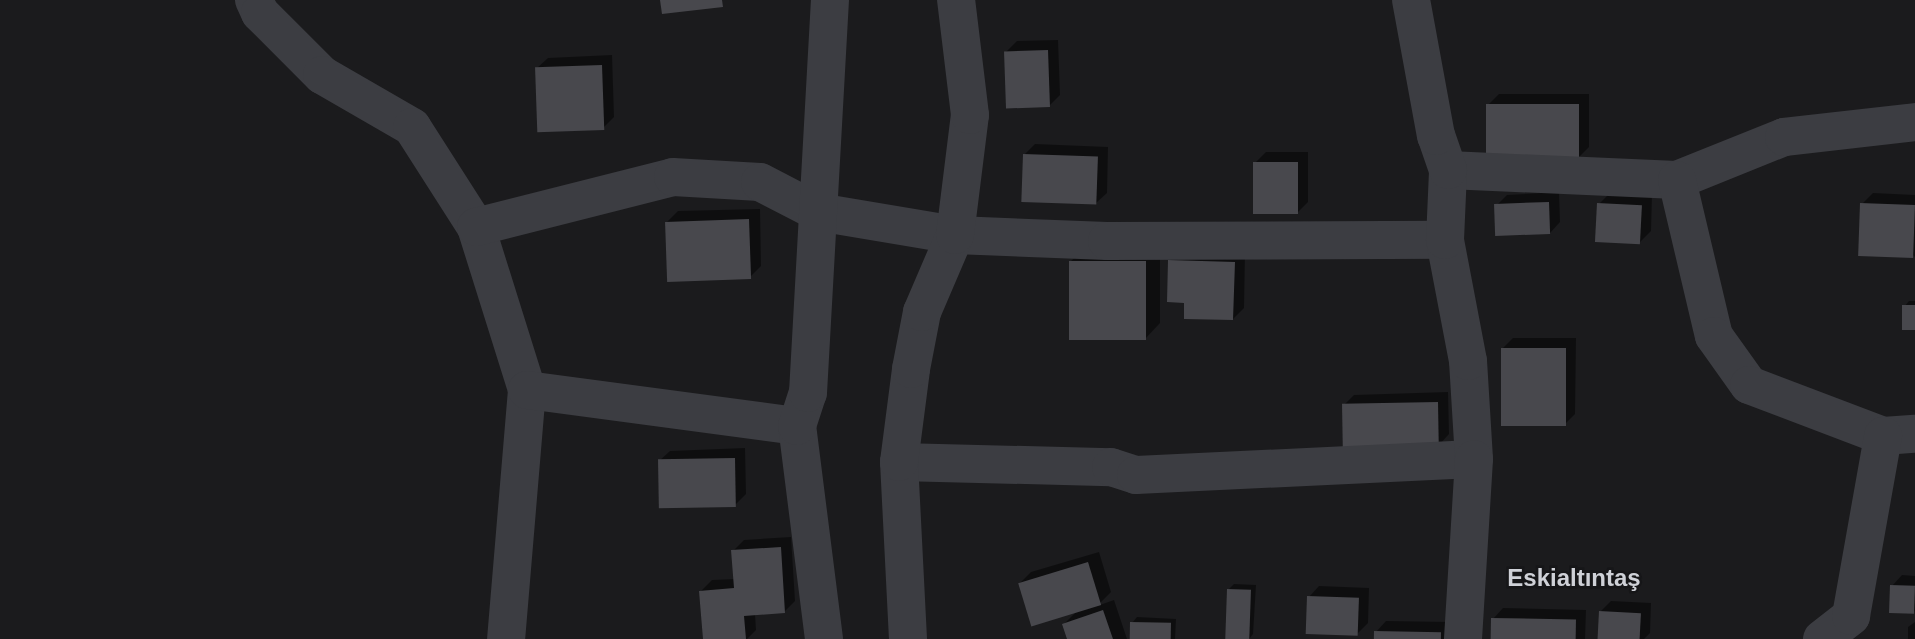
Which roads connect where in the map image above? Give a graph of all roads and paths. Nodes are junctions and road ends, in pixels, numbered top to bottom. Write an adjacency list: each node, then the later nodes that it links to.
1 (254, 0): 9 (street)
2 (830, 0): 8 (street)
3 (956, 0): 10 (street)
4 (1411, 0): 6 (street)
5 (1915, 122): 7 (street)
6 (1448, 170): 7 (street); 11 (street)
7 (1677, 180): 14 (street)
8 (818, 212): 9 (street); 10 (street); 13 (street)
9 (476, 227): 12 (street)
10 (955, 235): 11 (street); 16 (street)
11 (1445, 240): 15 (street)
12 (527, 390): 13 (street); 17 (street)
13 (797, 426): 18 (street)
14 (1899, 435): 21 (street)
15 (1474, 459): 16 (street); 20 (street)
16 (899, 462): 19 (street)
17 (506, 639)
18 (824, 639)
19 (908, 639)
20 (1463, 639)
21 (1822, 639)

